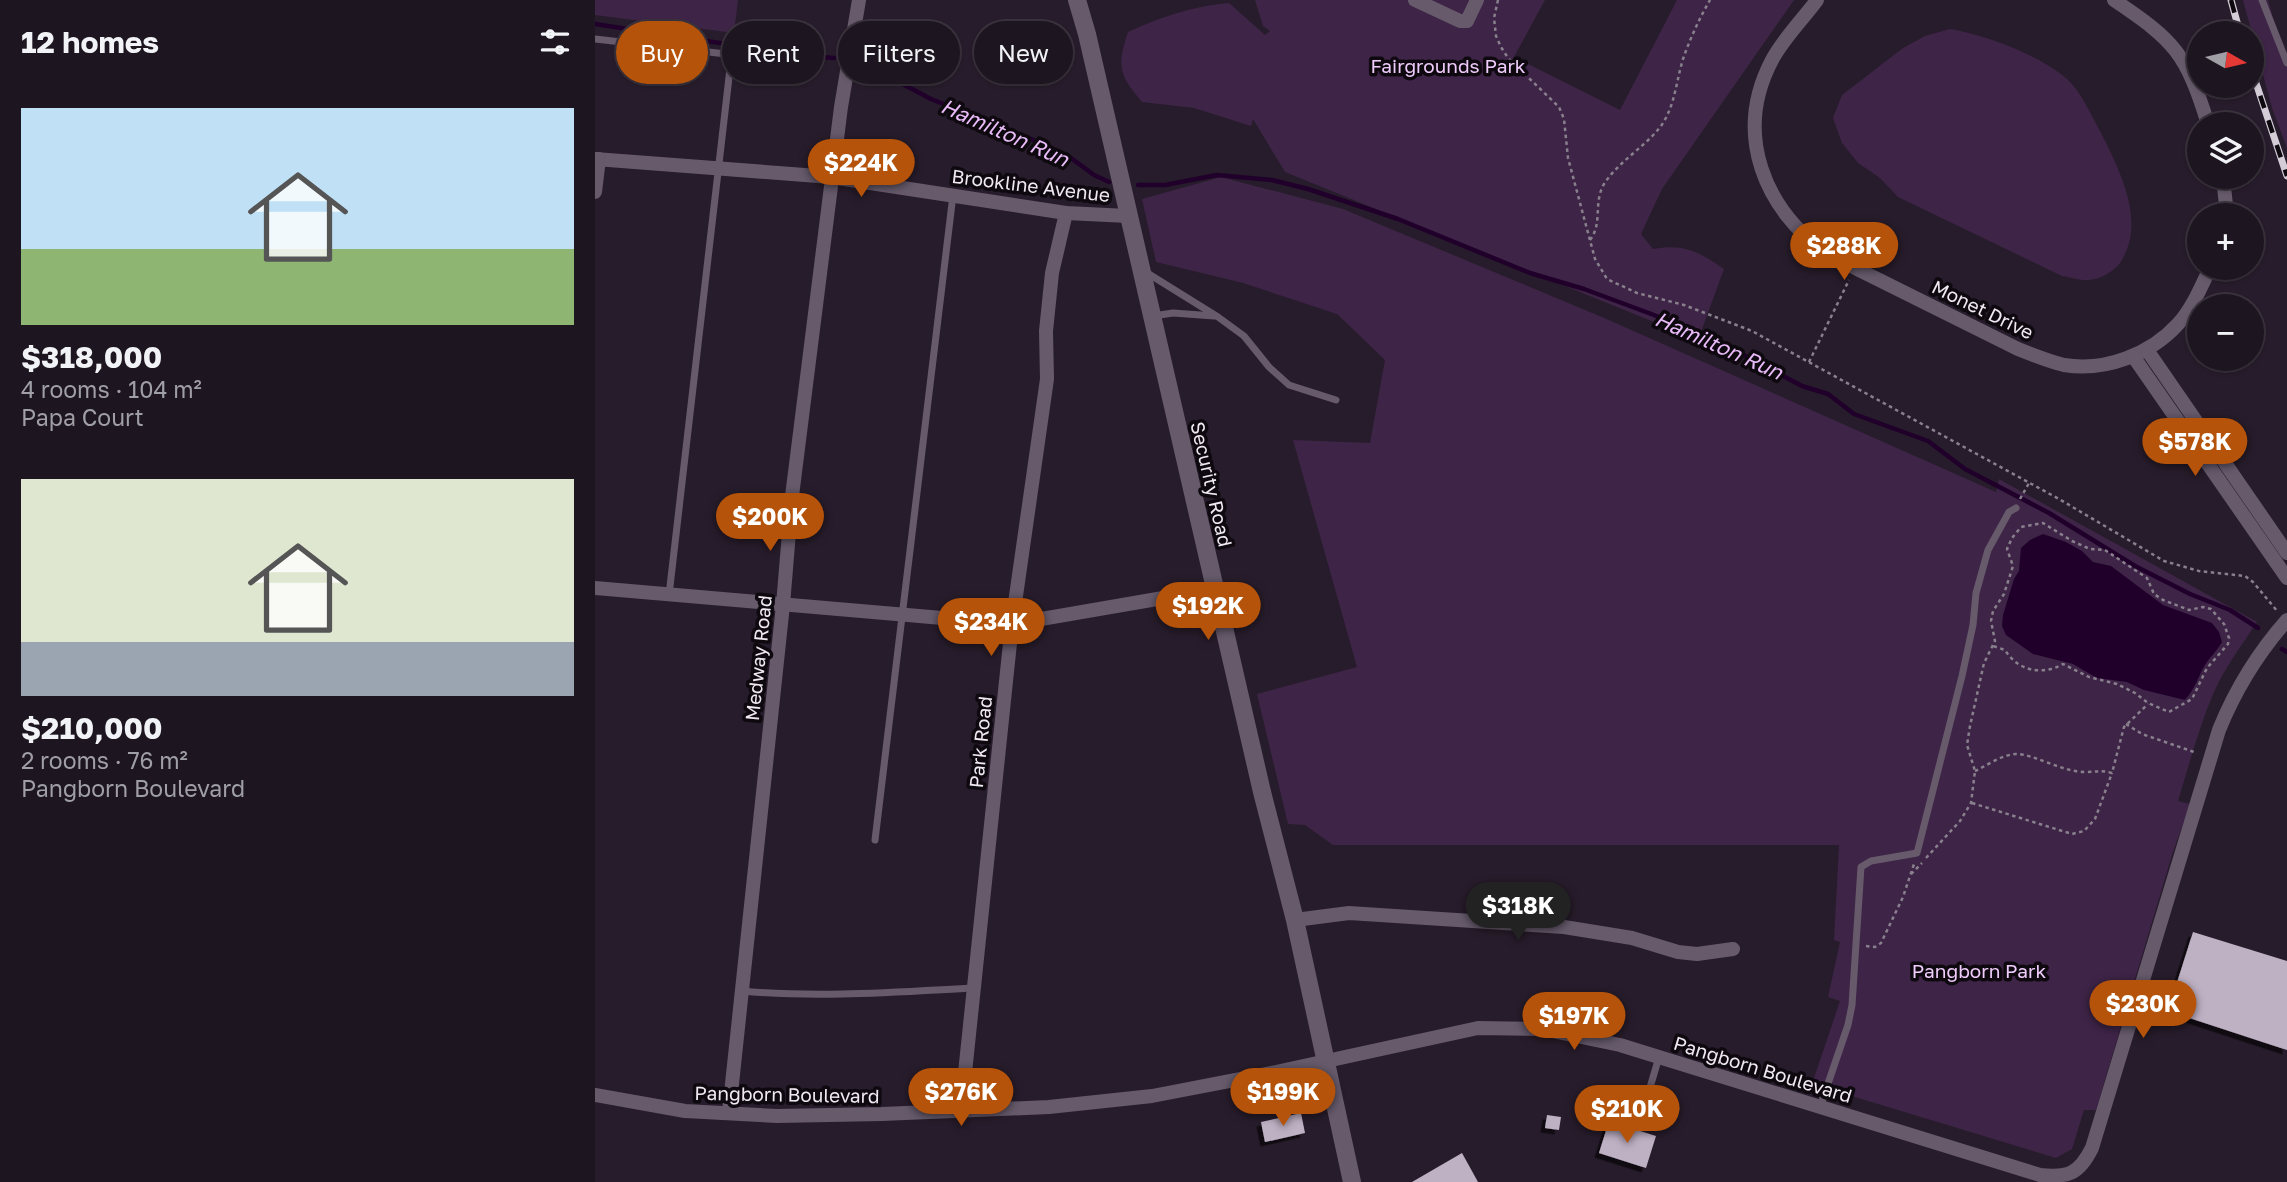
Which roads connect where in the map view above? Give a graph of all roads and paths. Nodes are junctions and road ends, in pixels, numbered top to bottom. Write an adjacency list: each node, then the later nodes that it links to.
1 (859, 0): 15 (street, Medway Road)
2 (1077, 0): 19 (street, Security Road)
3 (1415, 0): 4 (street)
4 (1477, 0)
5 (1498, 0): 20 (path)
6 (1710, 0): 20 (path)
7 (1817, 0): 21 (street, Monet Drive)
8 (2114, 0): 12 (street)
9 (2262, 0): 11 (lane)
10 (595, 39): 14 (lane)
11 (2287, 62)
12 (2204, 112)
13 (597, 159): 14 (street, Brookline Avenue); 16 (street)
14 (718, 169): 15 (street, Brookline Avenue); 37 (lane)
15 (831, 177): 17 (street, Brookline Avenue); 38 (street, Medway Road)
16 (595, 192)
17 (953, 195): 18 (street, Brookline Avenue); 39 (lane)
18 (1066, 213): 19 (street, Brookline Avenue); 41 (street, Park Road)
19 (1128, 216): 22 (street, Security Road)
20 (1590, 240): 28 (path)
21 (1855, 268): 27 (street, Monet Drive); 28 (path)
22 (1140, 269): 24 (street, Security Road); 25 (lane)
23 (2204, 280): 26 (street, Monet Drive)
24 (1152, 316): 25 (lane); 36 (street, Security Road)
25 (1218, 317): 29 (lane)
26 (2147, 350): 27 (street, Monet Drive); 33 (street)
27 (2133, 356): 34 (street)
28 (1809, 362): 30 (path)
29 (1336, 400)
30 (2029, 483): 31 (path); 40 (path)
31 (2027, 487)
32 (2015, 508): 50 (lane)
33 (2287, 553)
34 (2287, 578)
35 (595, 588): 37 (street)
36 (1215, 589): 41 (street); 52 (street, Security Road)
37 (669, 595): 38 (street)
38 (783, 605): 39 (street); 56 (street, Medway Road)
39 (901, 614): 41 (street); 49 (lane)
40 (2287, 620): 62 (street, Pangborn Boulevard)
41 (1012, 624): 55 (street, Park Road)
42 (1993, 646): 43 (path); 43 (path); 46 (path)
43 (2148, 703): 44 (path)
44 (2126, 724): 45 (path); 47 (path)
45 (2197, 753)
46 (1975, 771): 47 (path); 48 (path)
47 (2112, 773): 48 (path)
48 (1972, 803): 51 (path)
49 (875, 841)
50 (1917, 853): 51 (path); 53 (lane)
51 (1910, 874): 53 (path)
52 (1295, 920): 54 (street); 58 (street, Security Road)
53 (1856, 944): 62 (lane)
54 (1733, 949)
55 (974, 988): 56 (lane); 64 (street, Park Road)
56 (742, 991): 65 (street, Medway Road)
57 (1659, 1057): 58 (street, Pangborn Boulevard); 61 (lane); 62 (street, Pangborn Boulevard)
58 (1324, 1061): 64 (street, Pangborn Boulevard); 66 (street, Security Road)
59 (595, 1095): 65 (street, Pangborn Boulevard)
60 (1625, 1095): 61 (lane)
61 (1646, 1101): 63 (lane)
62 (1820, 1107)
63 (1676, 1110)
64 (961, 1111): 65 (street, Pangborn Boulevard)
65 (729, 1112)
66 (1352, 1182)

